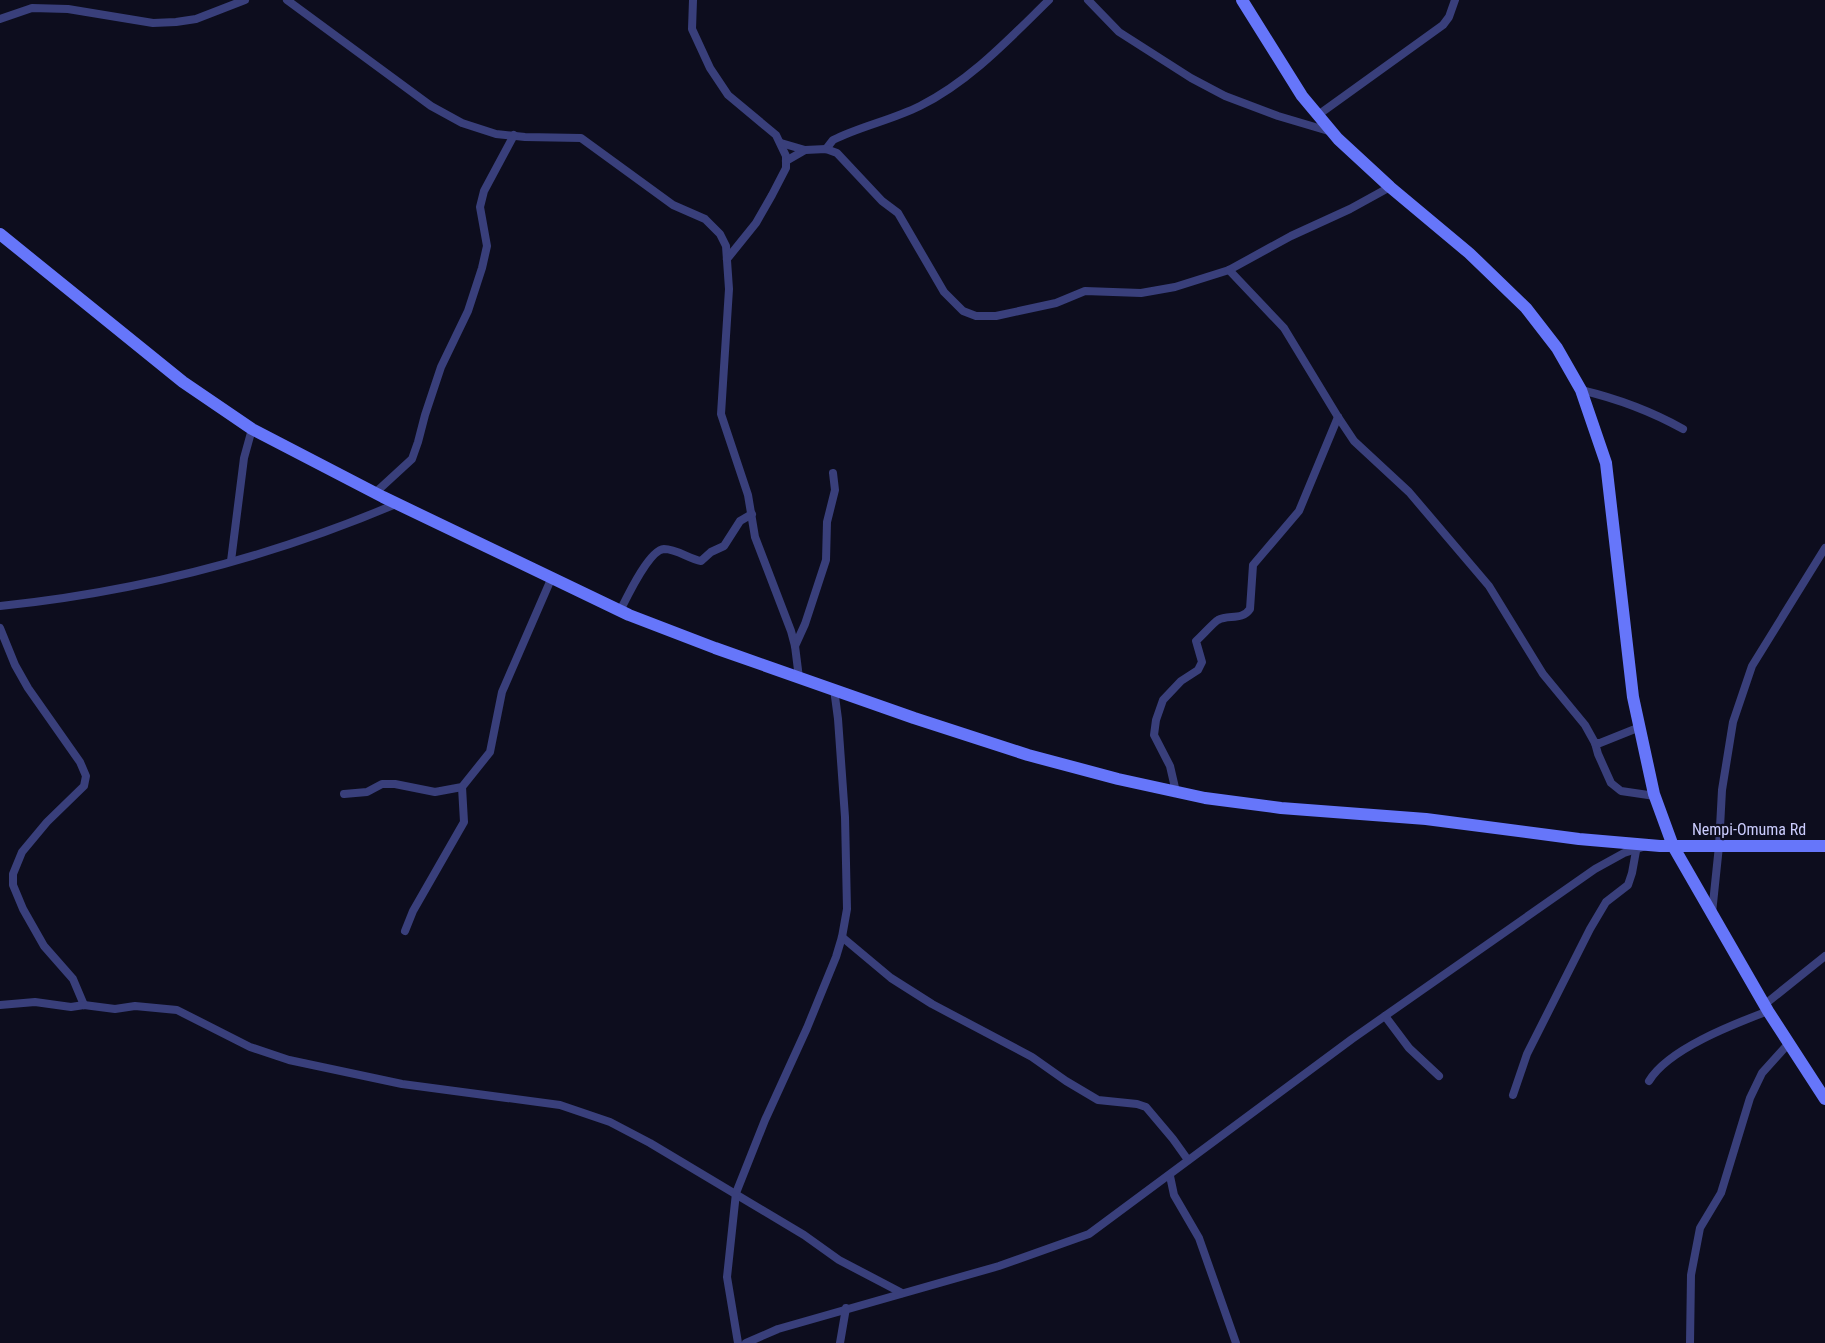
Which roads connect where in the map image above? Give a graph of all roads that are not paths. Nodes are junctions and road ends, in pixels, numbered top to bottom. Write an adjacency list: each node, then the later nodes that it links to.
1 (245, 0): 8 (street)
2 (287, 0): 11 (street)
3 (693, 0): 12 (street)
4 (1049, 0): 13 (street)
5 (1088, 0): 10 (street)
6 (1242, 0): 9 (street)
7 (1455, 0): 9 (street)
8 (0, 19)
9 (1318, 115): 10 (street)
10 (1333, 132): 16 (street)
11 (514, 135): 18 (street); 25 (street)
12 (781, 143): 14 (street); 15 (street)
13 (826, 149): 14 (street); 19 (street)
14 (805, 150): 15 (street)
15 (786, 160): 18 (street)
16 (1390, 187): 19 (street); 20 (street)
17 (0, 234): 22 (street, Nempi-Omuma Rd)
18 (727, 259): 27 (street)
19 (1229, 270): 21 (street)
20 (1581, 390): 23 (street); 37 (street)
21 (1338, 417): 38 (street); 40 (street)
22 (252, 429): 25 (street, Nempi-Omuma Rd); 29 (street)
23 (1683, 429)
24 (832, 473): 34 (street)
25 (375, 493): 26 (street, Nempi-Omuma Rd)
26 (396, 504): 29 (street); 30 (street, Nempi-Omuma Rd)
27 (752, 514): 32 (street); 34 (street)
28 (1825, 549): 45 (street)
29 (231, 561): 31 (street)
30 (552, 577): 32 (street, Nempi-Omuma Rd); 39 (street)
31 (0, 606)
32 (620, 611): 35 (street, Nempi-Omuma Rd)
33 (0, 628): 53 (street)
34 (795, 646): 35 (street)
35 (799, 678): 36 (street, Nempi-Omuma Rd)
36 (834, 689): 40 (street, Nempi-Omuma Rd); 50 (street)
37 (1640, 727): 38 (street); 42 (street)
38 (1596, 742): 42 (street)
39 (462, 787): 41 (street); 49 (street)
40 (1176, 792): 43 (street, Nempi-Omuma Rd)
41 (344, 794)
42 (1655, 796): 44 (street)
43 (1649, 845): 44 (street, Nempi-Omuma Rd); 47 (street)
44 (1673, 846): 45 (street, Nempi-Omuma Rd); 48 (street)
45 (1719, 846): 46 (street, Nempi-Omuma Rd); 48 (street)
46 (1825, 846)
47 (1636, 851): 55 (street); 59 (street)
48 (1712, 913): 54 (street)
49 (405, 931)
50 (842, 936): 61 (street); 63 (street)
51 (1825, 956): 54 (street)
52 (0, 1005): 53 (street)
53 (84, 1005): 63 (street)
54 (1766, 1008): 56 (street); 58 (street)
55 (1385, 1016): 57 (street); 61 (street)
56 (1788, 1043): 60 (street); 70 (street)
57 (1439, 1076)
58 (1649, 1082)
59 (1513, 1095)
60 (1825, 1099)
61 (1188, 1160): 62 (street)
62 (1170, 1176): 64 (street); 69 (street)
63 (736, 1193): 64 (street); 66 (street)
64 (902, 1293): 65 (street)
65 (846, 1308): 67 (street); 68 (street)
66 (738, 1343)
67 (746, 1343)
68 (840, 1343)
69 (1236, 1343)
70 (1690, 1343)

